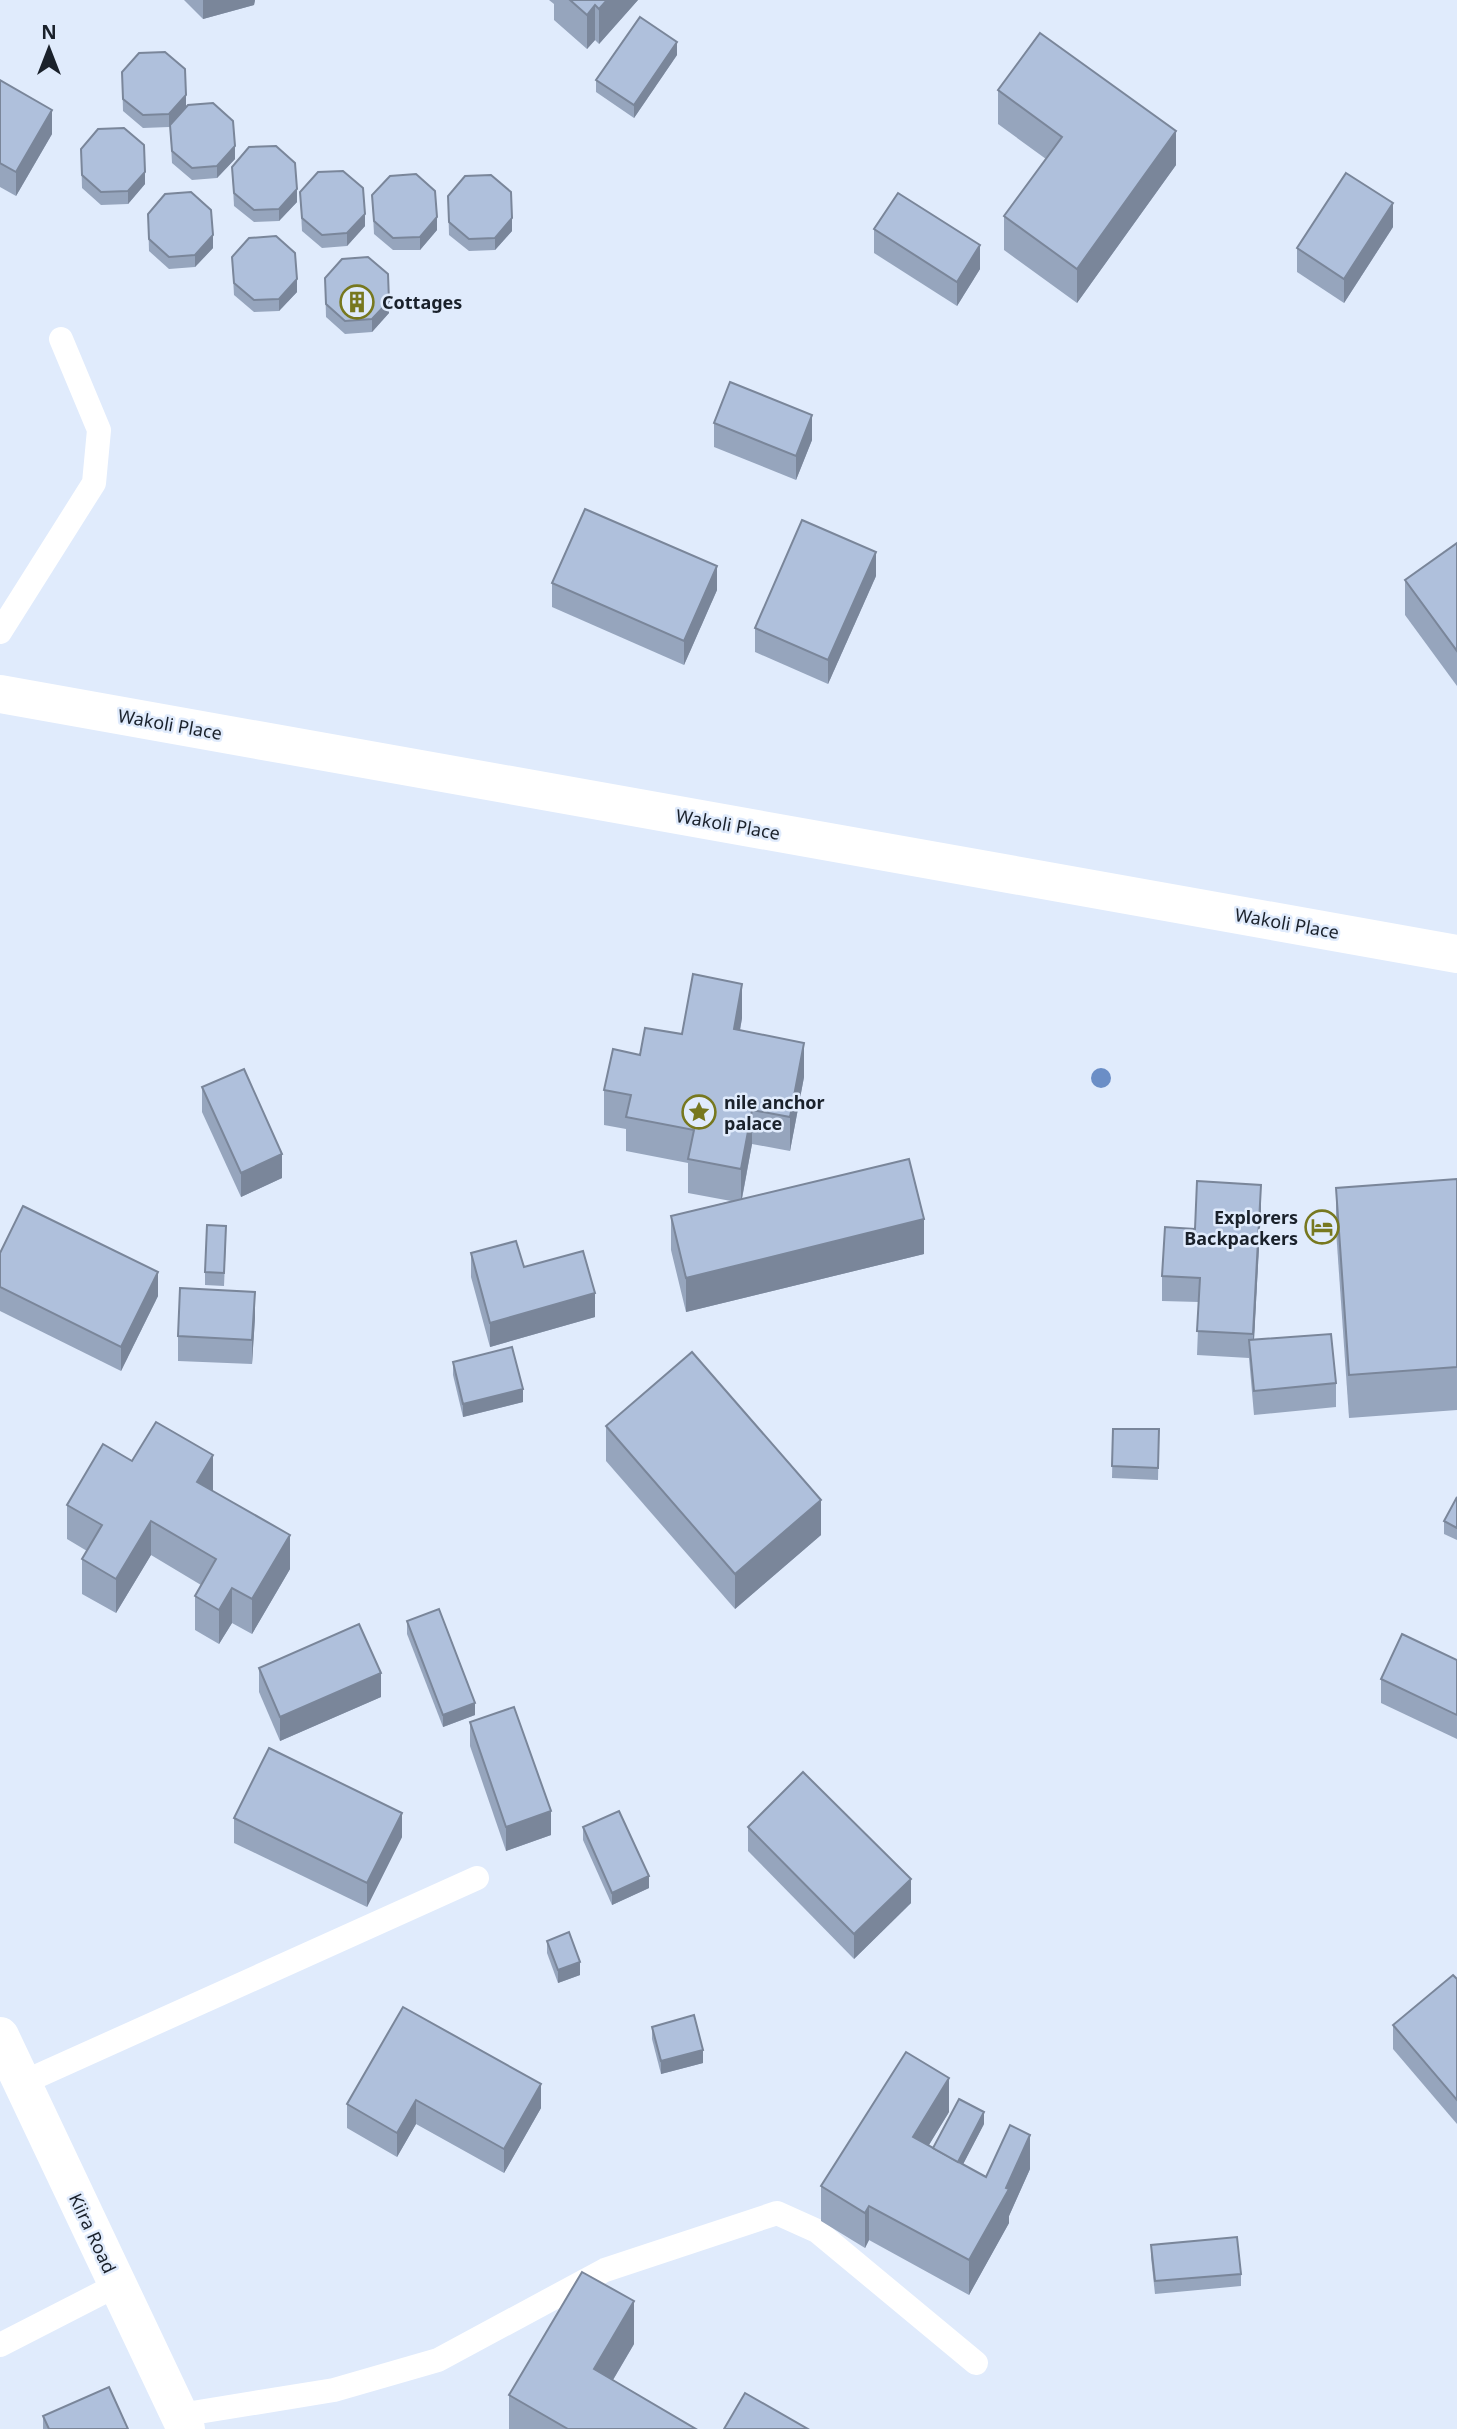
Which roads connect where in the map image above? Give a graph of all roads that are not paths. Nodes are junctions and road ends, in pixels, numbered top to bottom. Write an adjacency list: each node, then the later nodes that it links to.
1 (61, 339): 2 (lane)
2 (0, 632)
3 (0, 694): 4 (street, Wakoli Place)
4 (1457, 954)
5 (477, 1878): 7 (lane)
6 (0, 2036): 7 (street, Kiira Road)
7 (22, 2083): 8 (street, Kiira Road)
8 (117, 2285): 9 (lane); 11 (street, Kiira Road)
9 (0, 2345)
10 (976, 2363): 11 (lane)
11 (183, 2422)

